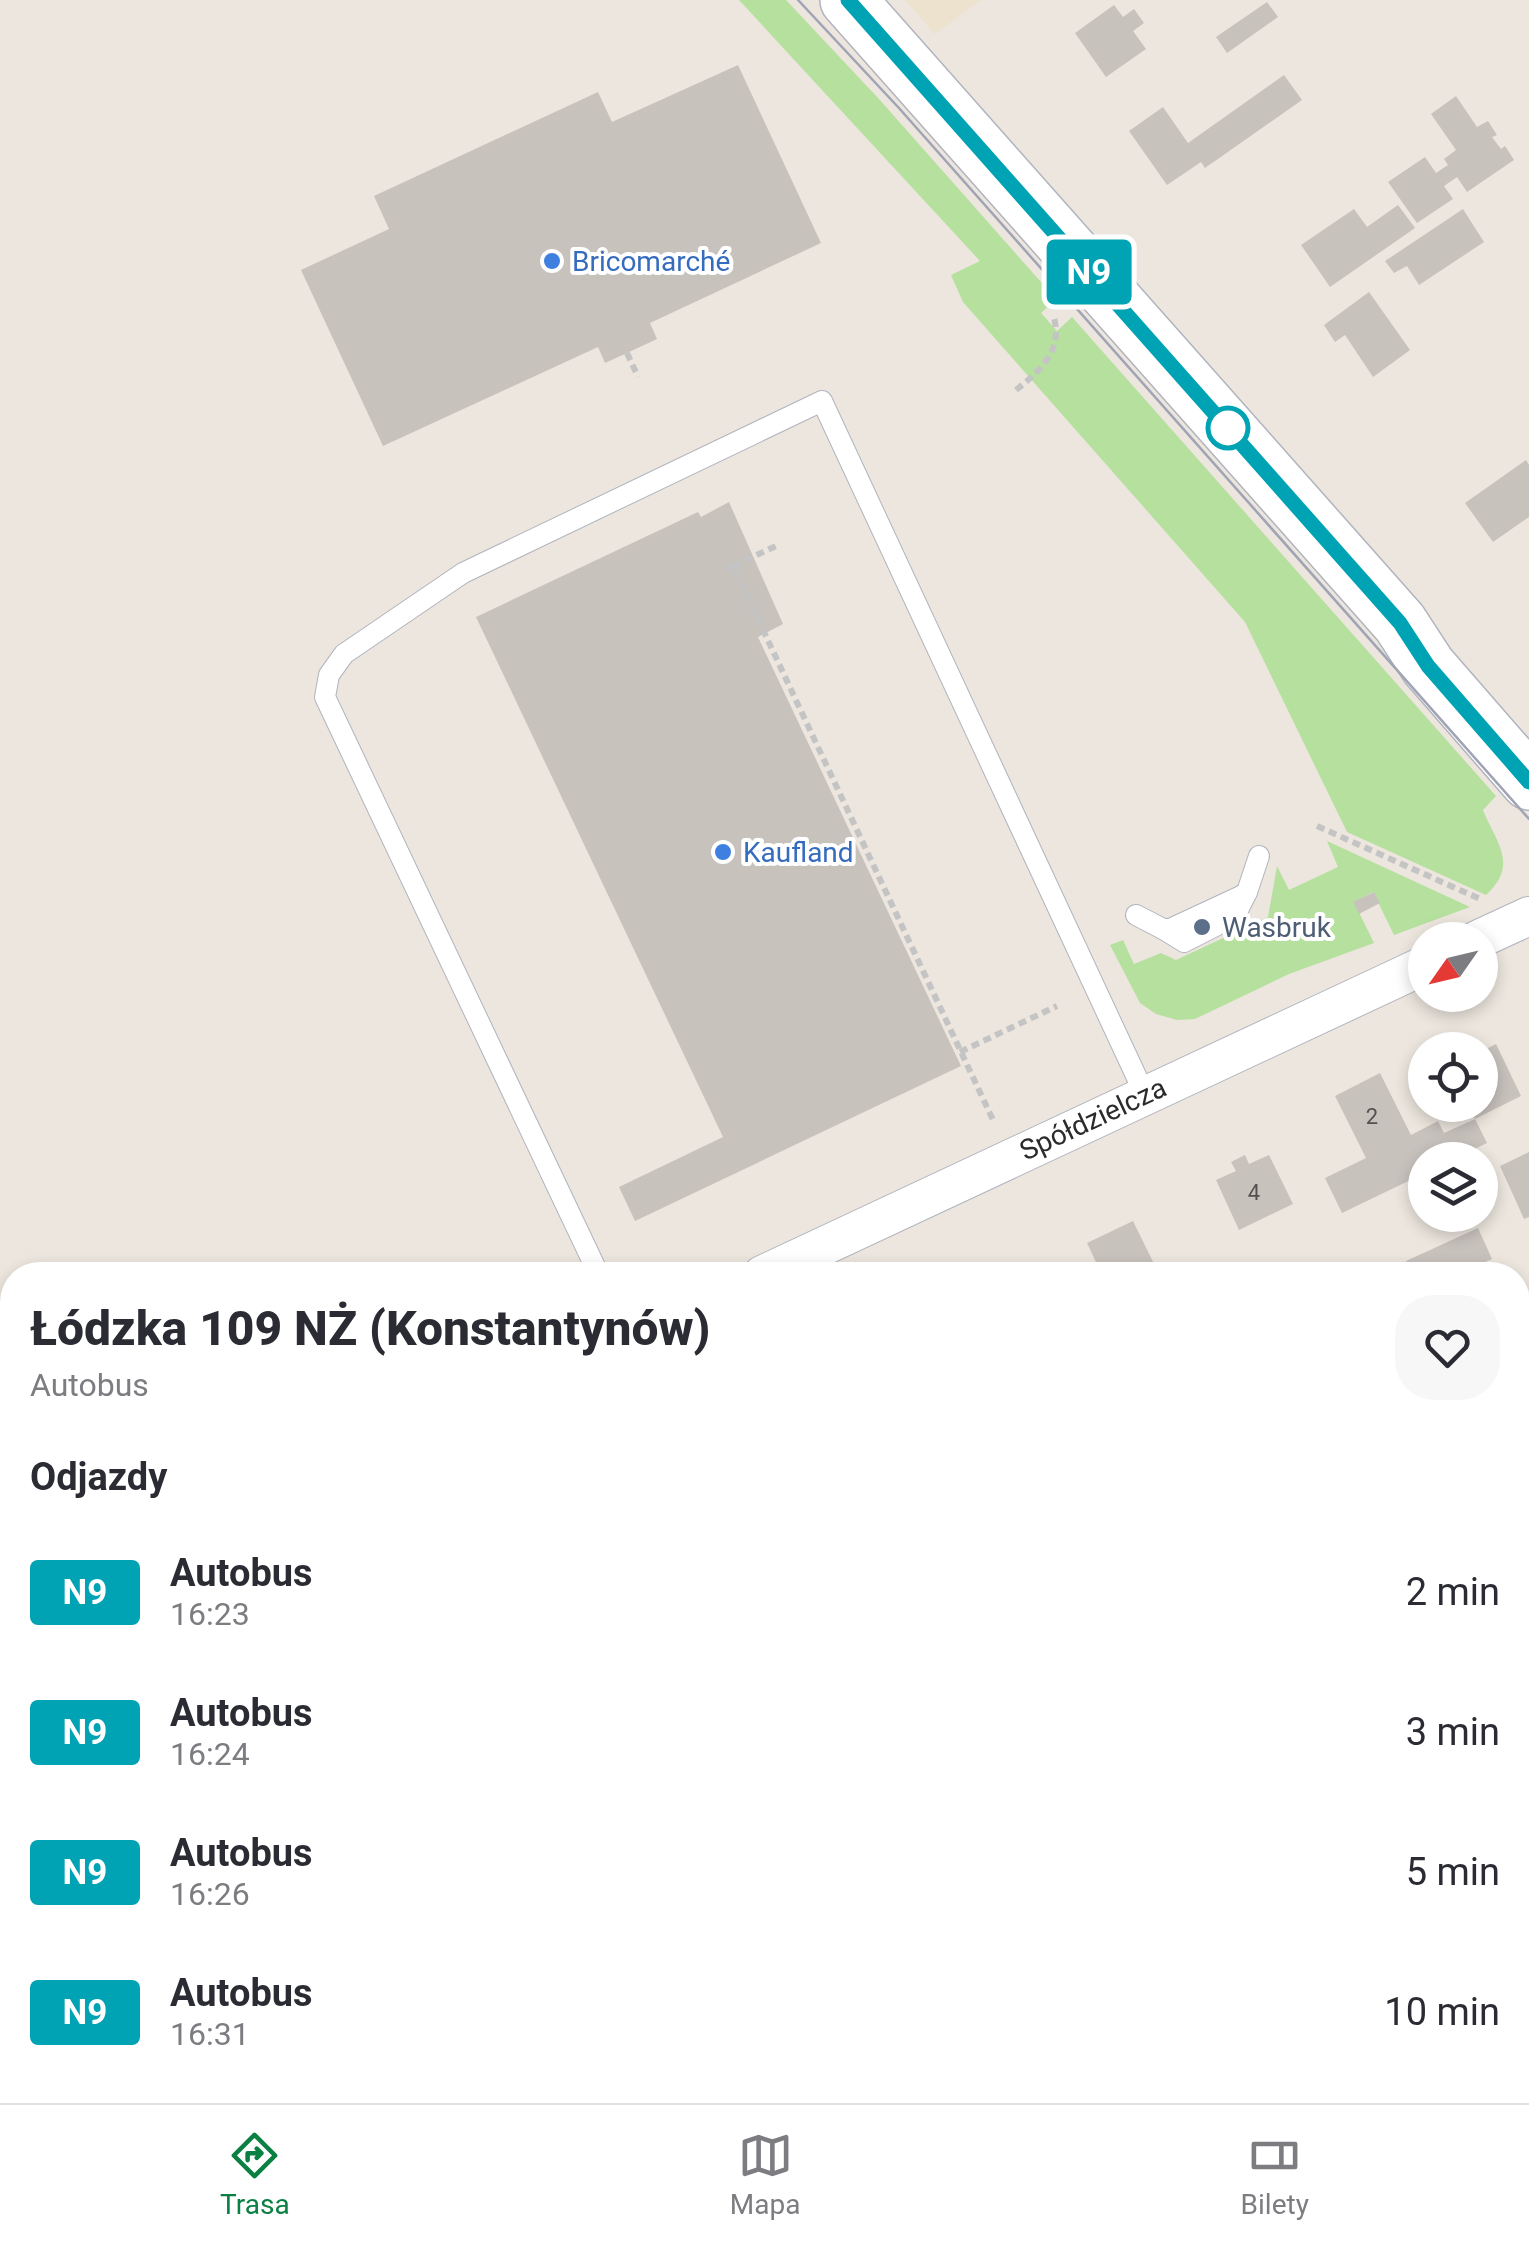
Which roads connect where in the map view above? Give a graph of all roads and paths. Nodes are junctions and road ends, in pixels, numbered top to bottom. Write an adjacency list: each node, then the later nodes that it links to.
1 (848, 0): 7 (main road)
2 (1054, 318): 5 (path)
3 (627, 353): 4 (path)
4 (638, 377)
5 (1016, 390)
6 (776, 546): 18 (path)
7 (1400, 623): 8 (main road); 9 (main road)
8 (1529, 733)
9 (1529, 782)
10 (1317, 826): 12 (path)
11 (1259, 856): 13 (lane)
12 (1488, 903)
13 (1136, 915)
14 (1529, 916): 15 (street)
15 (1498, 931)
16 (1408, 973): 19 (street, Spółdzielcza)
17 (1057, 1006): 18 (path)
18 (960, 1052): 20 (path)
19 (1145, 1094): 21 (lane); 22 (street, Spółdzielcza)
20 (992, 1120)
21 (593, 1262)
22 (790, 1262)

